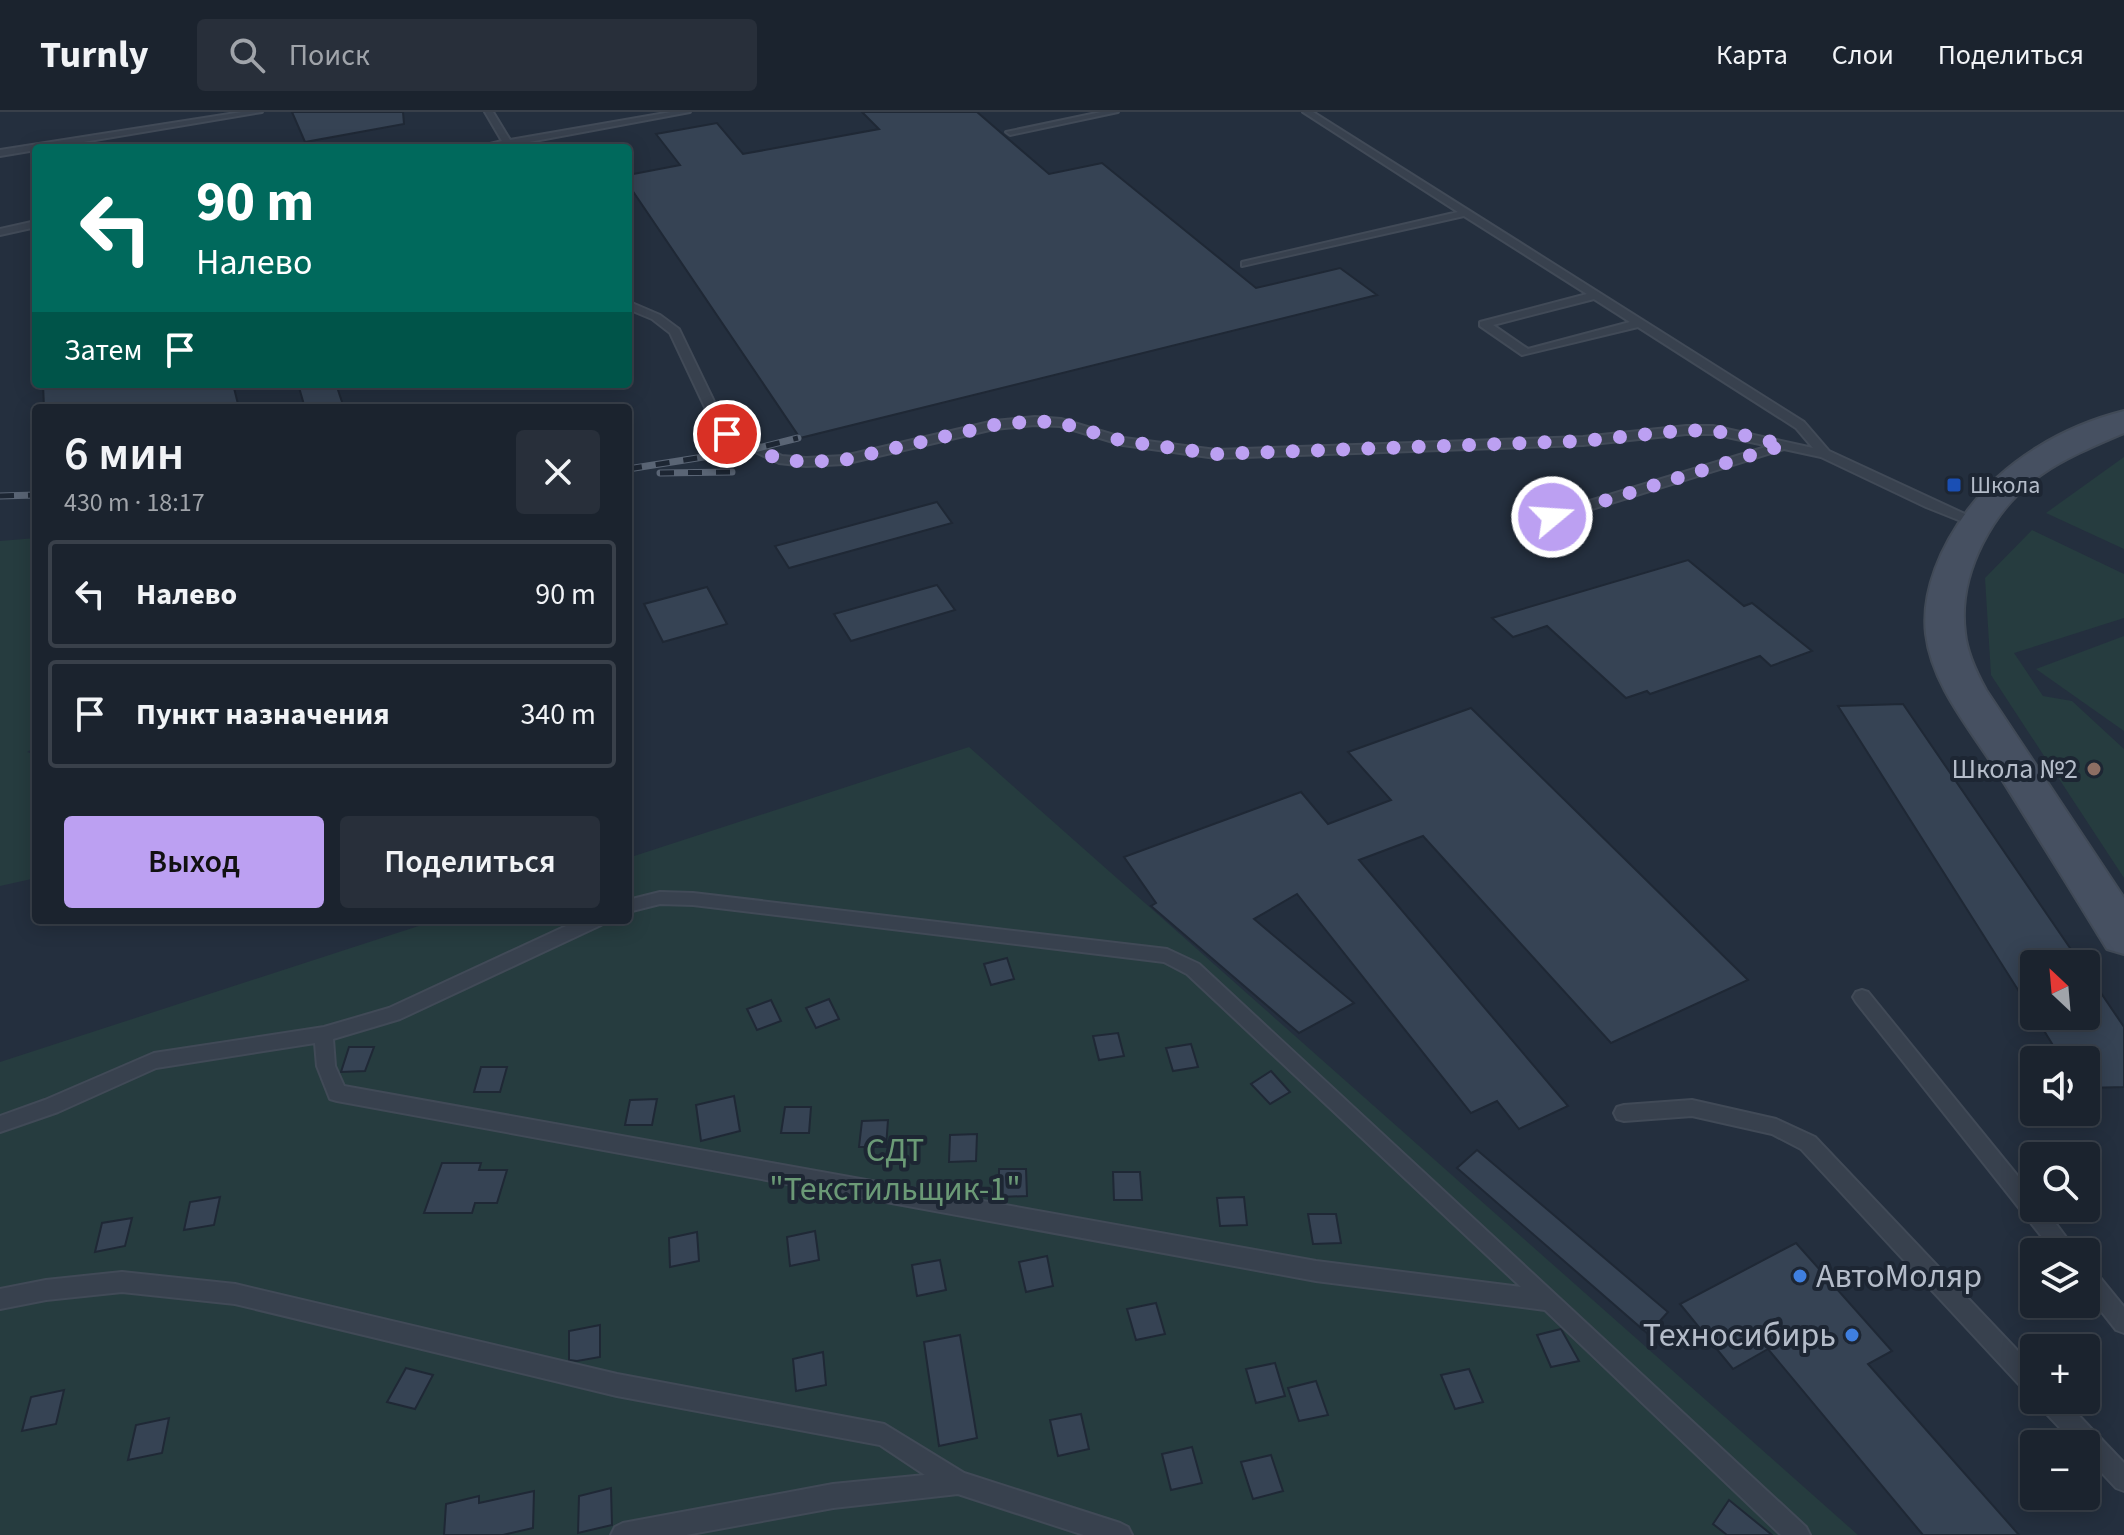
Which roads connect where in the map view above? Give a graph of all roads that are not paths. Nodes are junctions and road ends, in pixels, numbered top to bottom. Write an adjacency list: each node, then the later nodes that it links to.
1 (258, 112): 6 (lane)
2 (489, 112): 9 (lane)
3 (686, 112): 10 (lane)
4 (1114, 112): 7 (lane)
5 (1307, 112): 13 (lane)
6 (189, 117): 8 (lane)
7 (1010, 132)
8 (47, 144)
9 (507, 144)
10 (518, 144)
11 (32, 147): 12 (lane)
12 (0, 153)
13 (1465, 213): 16 (lane); 17 (lane)
14 (32, 225): 15 (lane)
15 (0, 232)
16 (1246, 264)
17 (1595, 295): 19 (lane); 19 (lane)
18 (632, 307): 21 (lane)
19 (1639, 323): 22 (lane)
20 (2124, 421): 24 (main road)
21 (1784, 445): 22 (lane); 23 (lane)
22 (1825, 454): 24 (lane)
23 (1552, 517)
24 (1976, 522): 27 (main road)
25 (632, 905): 35 (lane)
26 (586, 924): 29 (lane)
27 (2124, 936)
28 (1862, 997): 32 (lane)
29 (324, 1034): 31 (lane); 35 (lane)
30 (1624, 1113): 37 (lane)
31 (0, 1124)
32 (2056, 1238)
33 (2100, 1293): 36 (lane)
34 (0, 1299): 40 (lane)
35 (1550, 1301): 43 (lane)
36 (2124, 1323)
37 (2020, 1369)
38 (2062, 1414): 39 (lane)
39 (2124, 1480)
40 (958, 1483): 41 (lane); 42 (lane)
41 (623, 1535)
42 (1120, 1535)
43 (1798, 1535)

